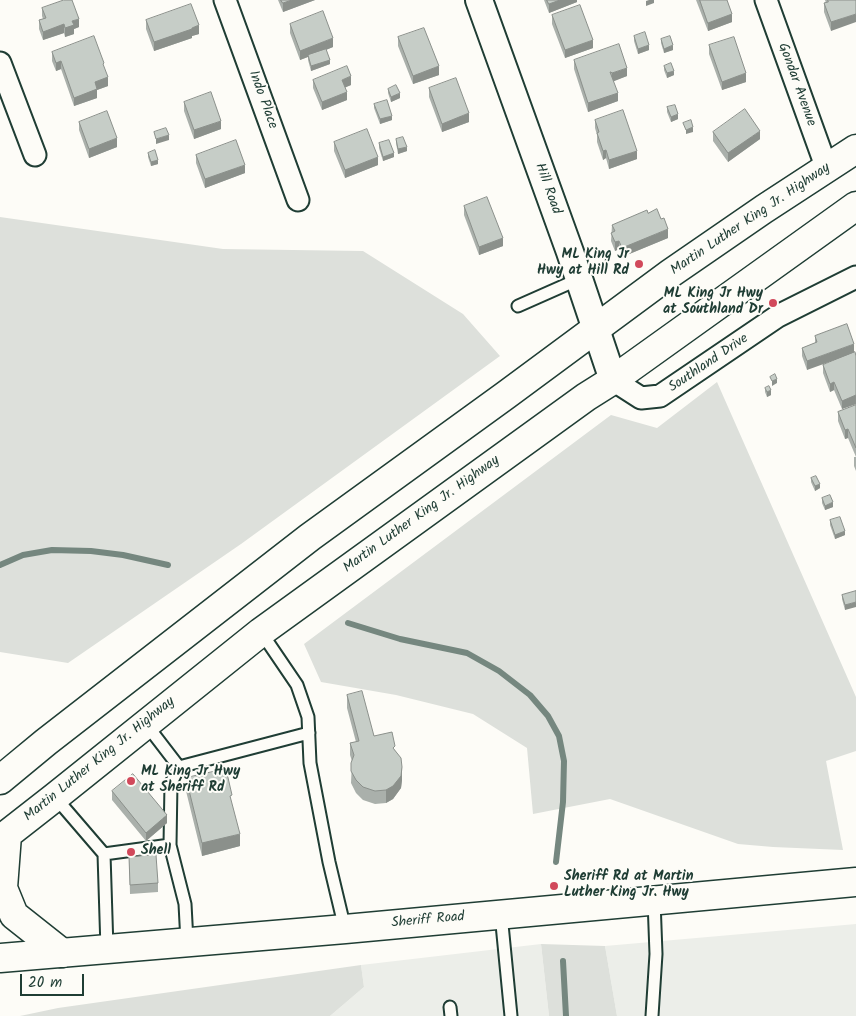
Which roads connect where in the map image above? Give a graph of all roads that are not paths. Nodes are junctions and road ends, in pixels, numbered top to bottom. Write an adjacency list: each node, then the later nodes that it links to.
1 (225, 0): 8 (street, Indo Place)
2 (479, 0): 11 (street, Hill Road)
3 (766, 0): 7 (street, Gondar Avenue)
4 (0, 63): 6 (street)
5 (856, 150): 7 (main road, Martin Luther King Jr. Highway)
6 (35, 155)
7 (827, 169): 13 (main road, Martin Luther King Jr. Highway)
8 (298, 200)
9 (856, 206): 14 (main road, Martin Luther King Jr. Highway)
10 (856, 278): 14 (street, Southland Drive)
11 (579, 279): 12 (lane); 13 (street, Hill Road)
12 (518, 306)
13 (596, 329): 14 (street, Hill Road); 19 (main road, Martin Luther King Jr. Highway)
14 (613, 380): 15 (main road, Martin Luther King Jr. Highway)
15 (261, 632): 16 (main road, Martin Luther King Jr. Highway); 17 (lane)
16 (146, 723): 18 (lane); 20 (main road, Martin Luther King Jr. Highway)
17 (309, 733): 18 (lane); 27 (lane)
18 (178, 767): 22 (lane)
19 (0, 780)
20 (55, 798): 21 (main road, Martin Luther King Jr. Highway); 23 (lane)
21 (3, 837): 30 (main road)
22 (170, 845): 23 (lane); 28 (lane)
23 (104, 854): 29 (lane)
24 (856, 882): 25 (main road, Sheriff Road)
25 (654, 900): 26 (main road, Sheriff Road); 33 (lane)
26 (501, 914): 27 (main road, Sheriff Road); 32 (lane)
27 (345, 929): 28 (main road, Sheriff Road)
28 (187, 942): 29 (main road, Sheriff Road)
29 (108, 949): 30 (main road, Sheriff Road)
30 (62, 953): 31 (main road, Sheriff Road)
31 (0, 958)
32 (511, 1016)
33 (652, 1016)

